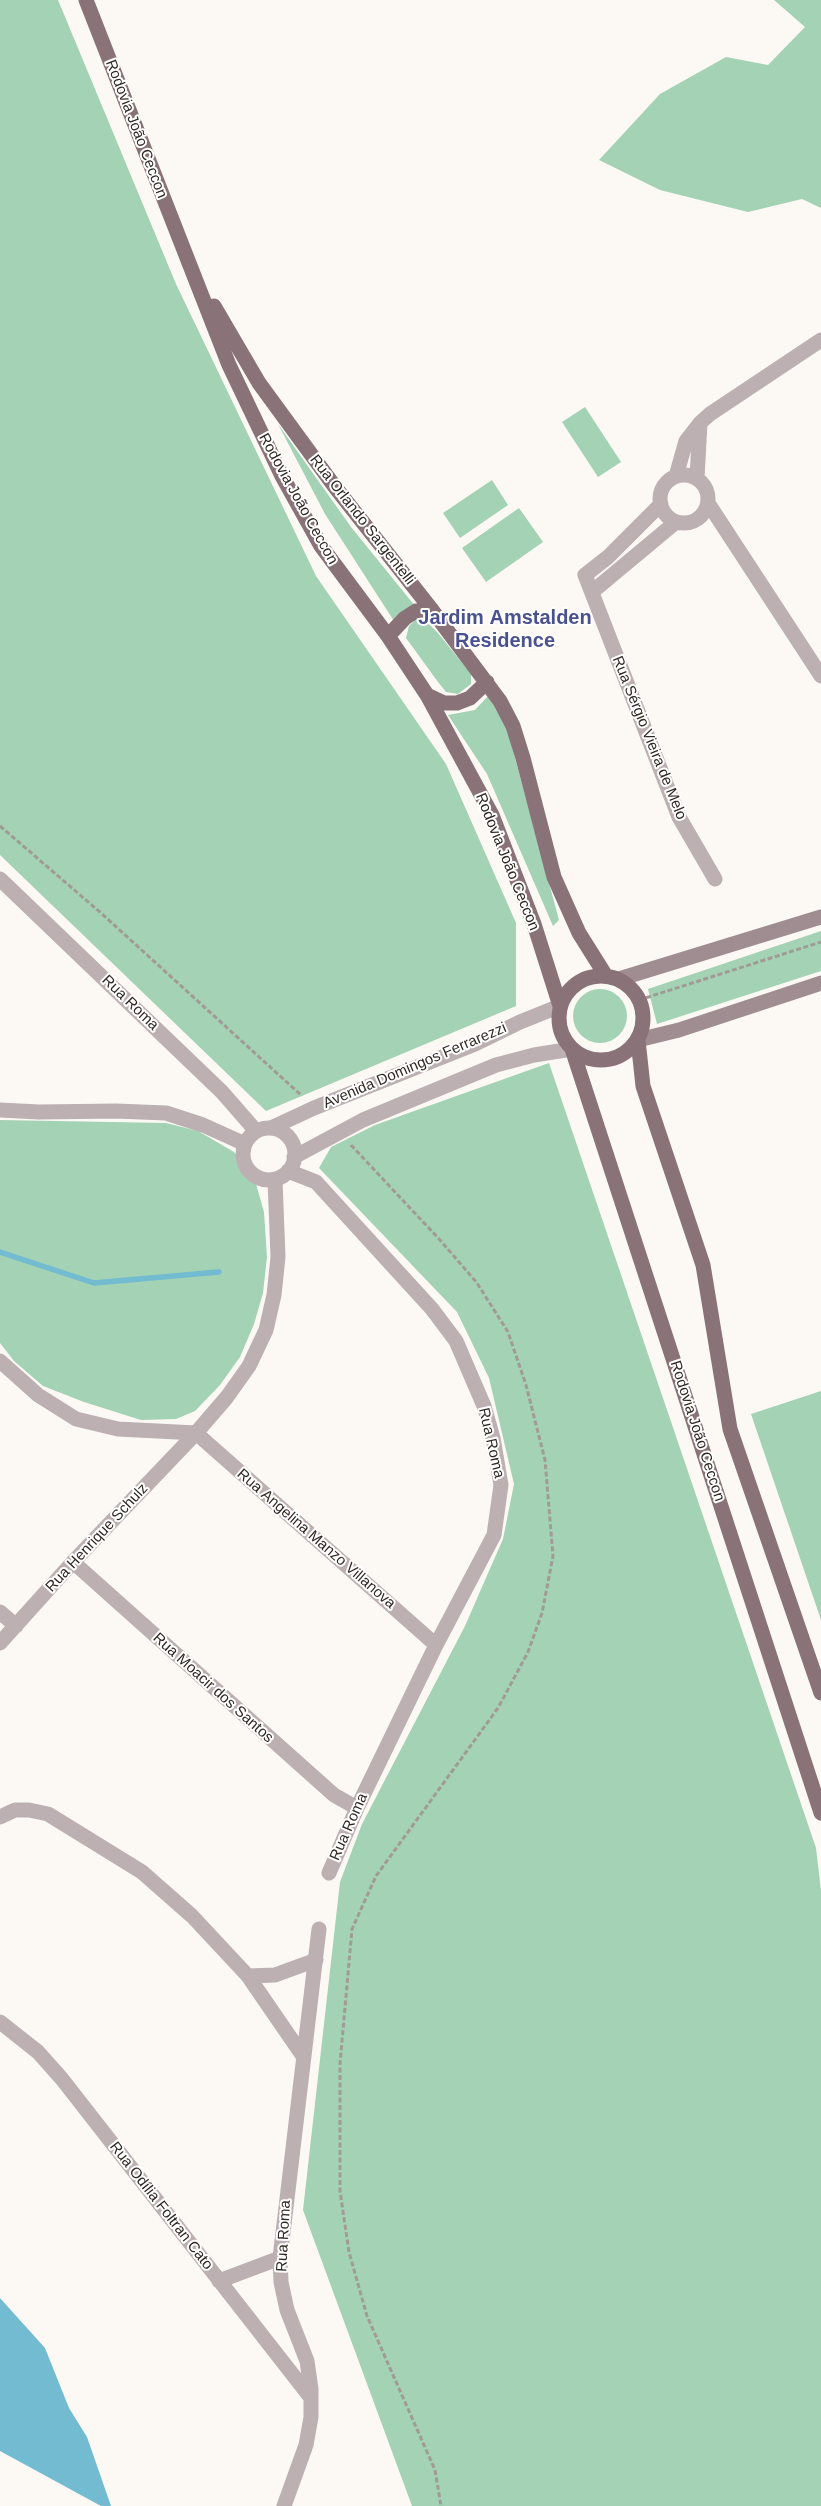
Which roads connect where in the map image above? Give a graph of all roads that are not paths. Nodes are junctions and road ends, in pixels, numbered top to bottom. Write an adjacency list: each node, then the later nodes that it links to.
1 (86, 0): 2 (main road, Rodovia João Ceccon)
2 (187, 259): 11 (main road, Rua Orlando Sargentelli); 12 (main road, Rodovia João Ceccon)
3 (821, 340): 4 (street)
4 (700, 423): 5 (street); 6 (street)
5 (676, 476): 6 (street); 8 (street)
6 (697, 478): 7 (street)
7 (708, 503): 9 (street); 13 (street)
8 (661, 504): 9 (street); 10 (street, Rua Sérgio Vieira de Melo)
9 (676, 522): 10 (street)
10 (592, 592): 17 (street, Rua Sérgio Vieira de Melo)
11 (432, 610): 12 (main road); 14 (main road, Rua Orlando Sargentelli)
12 (388, 636): 15 (main road, Rodovia João Ceccon)
13 (821, 676)
14 (487, 682): 15 (main road); 19 (main road, Rua Orlando Sargentelli)
15 (427, 695): 21 (main road, Rodovia João Ceccon)
16 (0, 879): 26 (street, Rua Roma)
17 (715, 879)
18 (821, 917): 19 (main road)
19 (612, 977): 21 (main road); 22 (main road)
20 (821, 983): 22 (main road)
21 (560, 1006): 23 (main road); 25 (street, Avenida Domingos Ferrarezzi)
22 (638, 1040): 23 (main road); 37 (main road)
23 (572, 1049): 28 (street, Avenida Domingos Ferrarezzi); 39 (main road, Rodovia João Ceccon)
24 (0, 1110): 27 (street)
25 (271, 1128): 26 (street); 28 (street)
26 (256, 1131): 27 (street)
27 (245, 1144): 29 (street)
28 (291, 1164): 29 (street); 36 (street, Rua Roma)
29 (274, 1180): 31 (street, Rua Henrique Schulz)
30 (0, 1361): 31 (street)
31 (196, 1433): 32 (street, Rua Henrique Schulz); 36 (street, Rua Angelina Manzo Villanova)
32 (73, 1562): 34 (street, Rua Henrique Schulz); 38 (street, Rua Moacir dos Santos)
33 (0, 1612): 34 (street)
34 (16, 1626): 35 (street, Rua Henrique Schulz)
35 (0, 1644)
36 (436, 1645): 38 (street, Rua Roma)
37 (821, 1693)
38 (357, 1808): 41 (street, Rua Roma)
39 (821, 1813)
40 (0, 1817): 44 (street)
41 (329, 1872)
42 (320, 1929): 43 (street, Rua Roma)
43 (316, 1960): 44 (street); 46 (street, Rua Roma)
44 (248, 1976): 46 (street)
45 (0, 2022): 48 (street, Rua Odília Foltran Cato)
46 (304, 2056): 47 (street, Rua Roma)
47 (280, 2258): 48 (street); 49 (street, Rua Roma)
48 (219, 2281): 50 (street, Rua Odília Foltran Cato)
49 (302, 2348): 50 (street); 51 (street, Rua Roma)
50 (283, 2362): 51 (street, Rua Odília Foltran Cato)
51 (311, 2398): 52 (street, Rua Roma)
52 (284, 2506)

